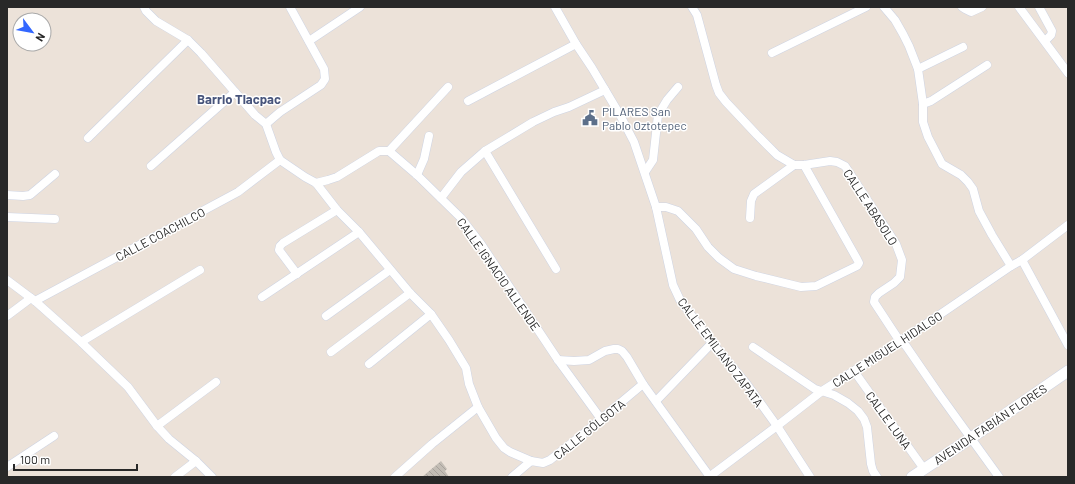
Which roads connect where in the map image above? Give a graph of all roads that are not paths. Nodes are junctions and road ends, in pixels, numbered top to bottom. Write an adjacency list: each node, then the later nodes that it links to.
1 (144, 7): 12 (street)
2 (290, 7): 13 (street)
3 (360, 7): 13 (street)
4 (555, 7): 15 (street, CALLE EMILIANO ZAPATA)
5 (692, 7): 33 (street)
6 (866, 7): 17 (street)
7 (884, 7): 19 (street)
8 (962, 7): 9 (street)
9 (982, 7)
10 (1019, 7): 14 (street)
11 (1039, 7): 14 (street)
12 (188, 40): 24 (street); 29 (street)
13 (309, 41): 27 (street)
14 (1045, 41): 20 (street)
15 (576, 44): 23 (street, CALLE EMILIANO ZAPATA); 25 (street)
16 (963, 47): 19 (street)
17 (772, 53)
18 (987, 65): 26 (street)
19 (918, 69): 26 (street)
20 (1068, 73)
21 (448, 87): 30 (street)
22 (678, 87): 36 (street)
23 (605, 90): 31 (street); 36 (street, CALLE EMILIANO ZAPATA)
24 (235, 92): 27 (street); 35 (street)
25 (468, 101)
26 (923, 104): 50 (street)
27 (266, 124): 32 (street)
28 (429, 136): 38 (street)
29 (88, 138)
30 (389, 151): 38 (street, CALLE IGNACIO ALLENDE); 39 (street)
31 (485, 152): 41 (street); 51 (street)
32 (280, 160): 39 (street); 58 (street, CALLE COACHILCO)
33 (794, 165): 34 (street, CALLE ABASOLO); 45 (street)
34 (804, 165): 42 (street); 62 (street, CALLE ABASOLO)
35 (151, 166)
36 (645, 172): 42 (street, CALLE EMILIANO ZAPATA)
37 (55, 174): 40 (street)
38 (417, 176): 41 (street, CALLE IGNACIO ALLENDE)
39 (316, 183): 43 (street)
40 (7, 195)
41 (441, 198): 68 (street, CALLE IGNACIO ALLENDE)
42 (656, 207): 64 (street, CALLE EMILIANO ZAPATA)
43 (337, 210): 48 (street); 54 (street)
44 (7, 217): 46 (street)
45 (750, 218)
46 (55, 219)
47 (1068, 225): 49 (street, CALLE MIGUEL HIDALGO)
48 (359, 232): 53 (street); 54 (street)
49 (1022, 260): 50 (street, CALLE MIGUEL HIDALGO); 65 (street)
50 (1011, 266): 62 (street, CALLE MIGUEL HIDALGO)
51 (556, 269)
52 (200, 270): 63 (street)
53 (390, 270): 56 (street); 61 (street)
54 (296, 274): 57 (street)
55 (7, 280): 58 (street)
56 (410, 293): 59 (street); 67 (street)
57 (262, 297)
58 (33, 299): 60 (street, CALLE COACHILCO); 63 (street)
59 (431, 314): 69 (street); 76 (street)
60 (7, 316)
61 (326, 316)
62 (901, 341): 70 (street, CALLE MIGUEL HIDALGO); 81 (street, CALLE ABASOLO)
63 (81, 342): 78 (street)
64 (712, 344): 75 (street); 79 (street, CALLE EMILIANO ZAPATA)
65 (1068, 345)
66 (753, 347): 74 (street)
67 (331, 352)
68 (558, 360): 73 (street); 77 (street, CALLE IGNACIO ALLENDE)
69 (369, 364)
70 (854, 371): 74 (street, CALLE MIGUEL HIDALGO); 85 (street, CALLE LUNA)
71 (1068, 371): 81 (main road, AVENIDA FABIÁN FLORES)
72 (216, 382): 78 (street)
73 (643, 384): 75 (street); 77 (street, CALLE GÓLGOTA)
74 (822, 391): 79 (street, CALLE MIGUEL HIDALGO); 92 (street)
75 (656, 401): 90 (street)
76 (478, 407): 83 (street); 88 (street)
77 (601, 419): 83 (street, CALLE GÓLGOTA)
78 (157, 426): 82 (street)
79 (777, 426): 90 (street, CALLE MIGUEL HIDALGO); 91 (street, CALLE EMILIANO ZAPATA)
80 (54, 436): 84 (street)
81 (971, 438): 85 (main road, AVENIDA FABIÁN FLORES); 94 (street, CALLE ABASOLO)
82 (196, 461): 86 (street); 87 (street)
83 (531, 461): 89 (street)
84 (7, 468)
85 (924, 469): 93 (main road, AVENIDA FABIÁN FLORES)
86 (175, 477)
87 (212, 477)
88 (395, 477)
89 (512, 477)
90 (710, 477)
91 (810, 477)
92 (877, 477)
93 (912, 477)
94 (999, 477)

